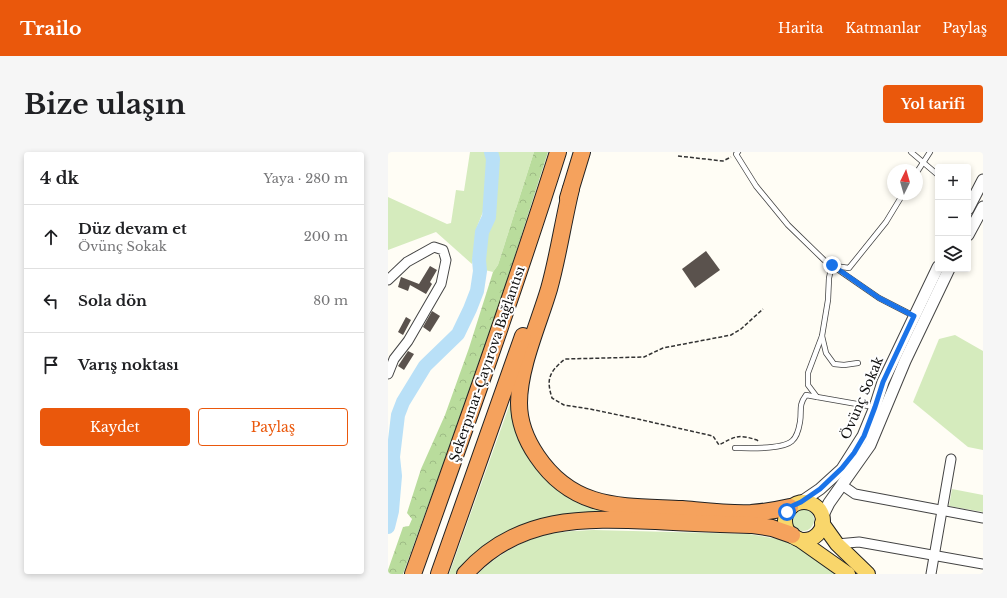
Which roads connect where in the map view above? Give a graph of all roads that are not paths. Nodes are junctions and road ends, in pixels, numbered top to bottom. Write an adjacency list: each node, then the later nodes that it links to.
1 (558, 152): 35 (highway, Şekerpınar-Çayırova Bağlantısı)
2 (582, 152): 9 (highway, Şekerpınar-Çayırova Bağlantısı)
3 (910, 152): 6 (lane)
4 (930, 152): 6 (lane)
5 (737, 153): 14 (lane)
6 (923, 163): 7 (lane)
7 (935, 173)
8 (983, 180): 11 (street)
9 (571, 189): 27 (highway); 36 (highway, Şekerpınar-Çayırova Bağlantısı)
10 (899, 200): 14 (lane)
11 (971, 200)
12 (983, 207): 13 (street)
13 (971, 229)
14 (832, 265): 18 (lane); 19 (lane)
15 (935, 272): 18 (street, Övünç Sokak)
16 (948, 272): 26 (street, Övünç Sokak)
17 (388, 280): 21 (street)
18 (914, 316): 23 (street, Övünç Sokak)
19 (822, 336): 20 (lane); 22 (lane)
20 (858, 363)
21 (388, 374)
22 (817, 397): 23 (lane); 24 (lane)
23 (875, 407): 27 (street, Övünç Sokak)
24 (735, 448)
25 (951, 459): 28 (street)
26 (842, 485): 28 (street); 30 (street, Övünç Sokak)
27 (796, 505): 30 (main road); 31 (main road)
28 (942, 510): 29 (street); 33 (street)
29 (983, 518)
30 (822, 520): 31 (main road); 32 (main road)
31 (795, 536): 37 (highway); 38 (main road)
32 (837, 544): 33 (street); 39 (main road)
33 (935, 556): 34 (street); 40 (street)
34 (983, 564)
35 (413, 574)
36 (440, 574)
37 (465, 574)
38 (848, 574)
39 (868, 574)
40 (931, 574)

